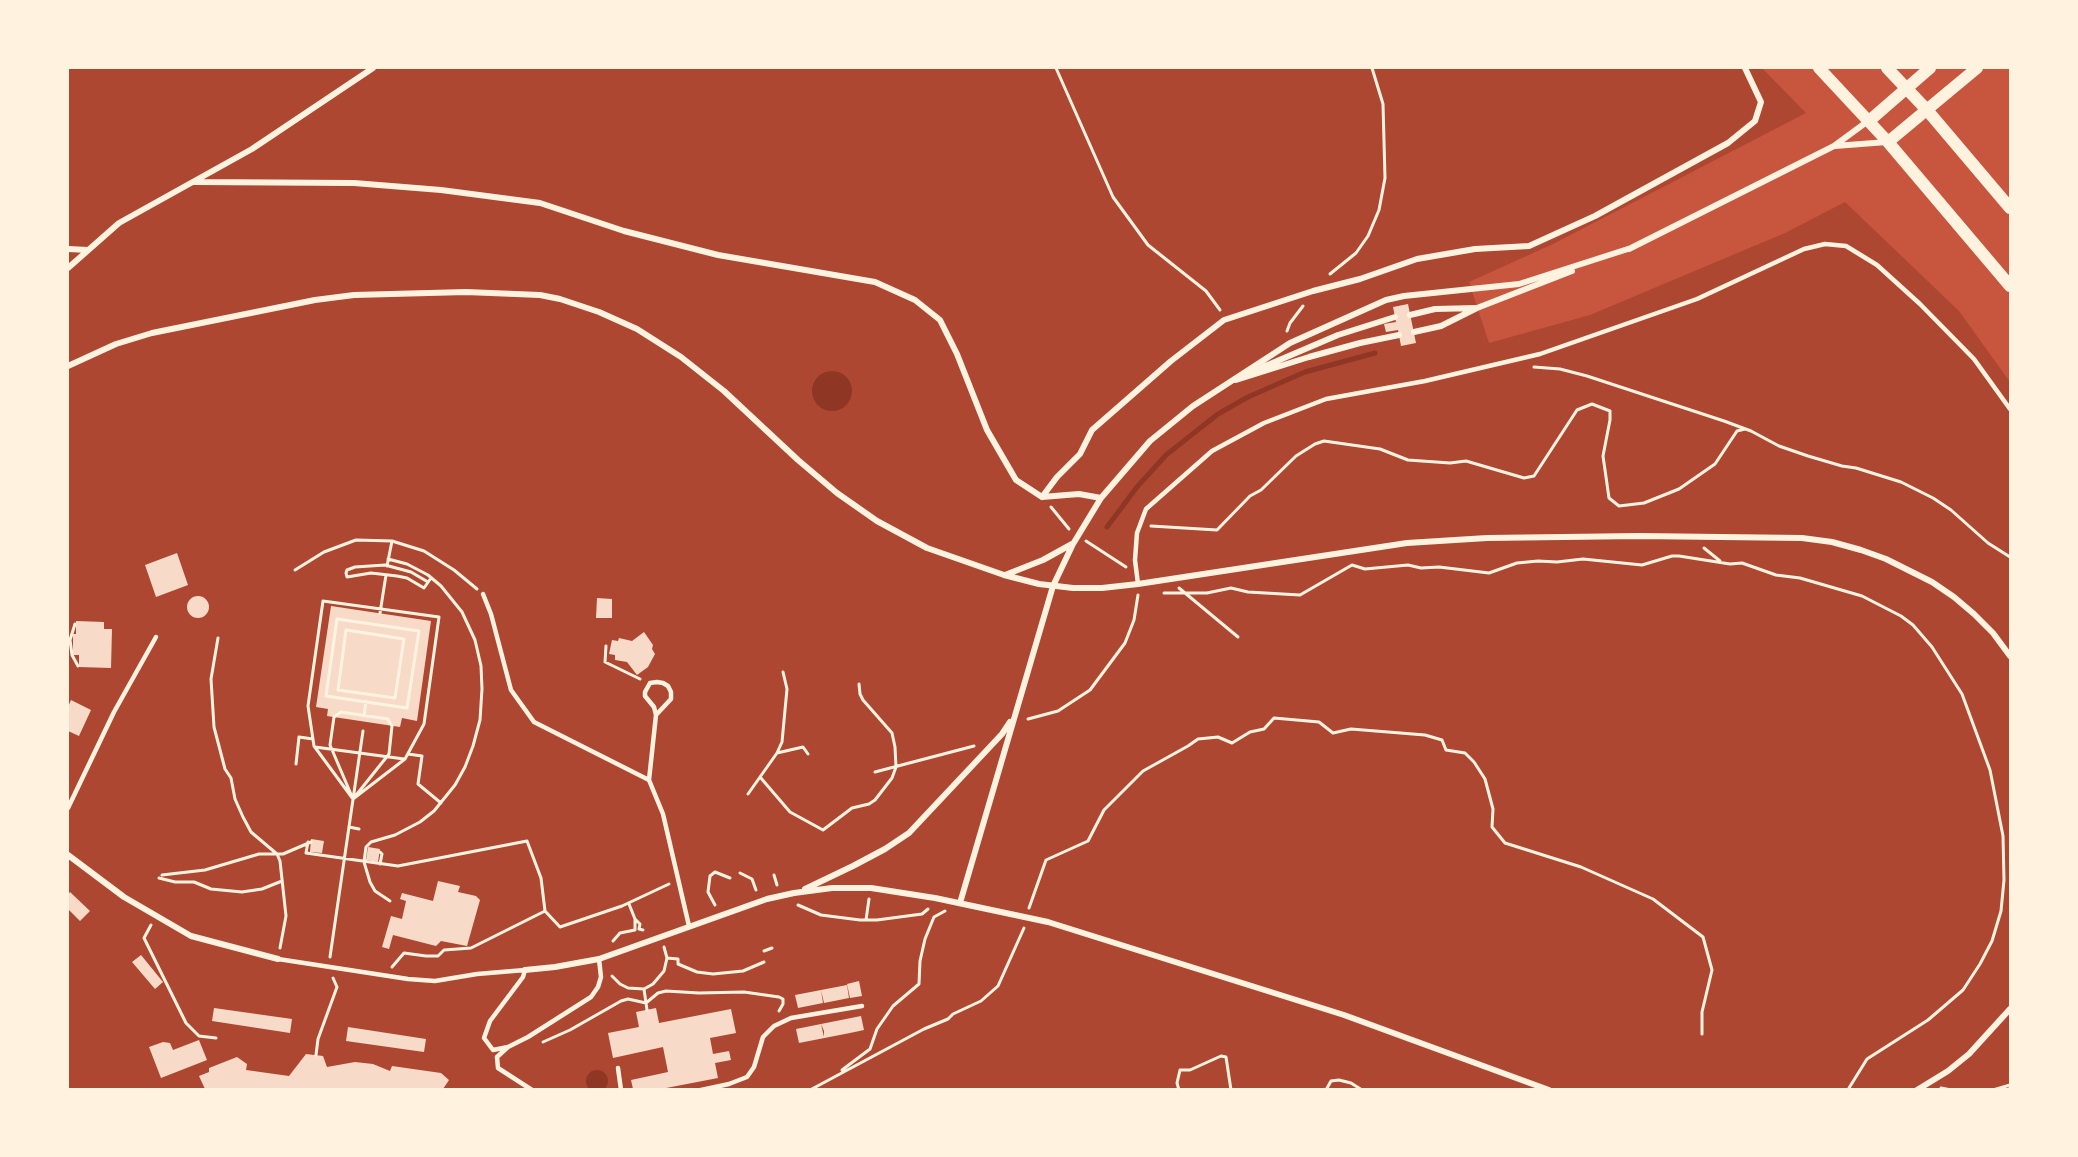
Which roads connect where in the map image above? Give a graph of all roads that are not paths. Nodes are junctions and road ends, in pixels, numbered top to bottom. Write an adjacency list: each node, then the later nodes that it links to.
1 (373, 68): 12 (street)
2 (1745, 68): 27 (street)
3 (1819, 68): 9 (main road)
4 (1887, 68): 7 (main road)
5 (1930, 68): 7 (main road)
6 (1977, 68): 8 (main road)
7 (1907, 88): 8 (main road); 9 (main road)
8 (1927, 111): 10 (main road); 13 (main road)
9 (1869, 121): 10 (main road); 11 (street)
10 (1888, 142): 11 (street); 18 (main road)
11 (1834, 146): 14 (street)
12 (195, 182): 16 (street); 27 (street)
13 (2010, 208)
14 (1631, 248): 19 (street); 25 (street)
15 (68, 249): 16 (street)
16 (88, 250): 17 (street)
17 (68, 268)
18 (2010, 286)
19 (1477, 308): 20 (street); 22 (street)
20 (1410, 315)
21 (1395, 317): 25 (street)
22 (1414, 332)
23 (1399, 335): 25 (street)
24 (68, 366): 30 (street)
25 (1227, 383): 28 (street)
26 (2010, 410): 31 (lane)
27 (1042, 497): 28 (street)
28 (1101, 498): 29 (street)
29 (1073, 544): 30 (street); 32 (street)
30 (1004, 575): 32 (street)
31 (1137, 584): 32 (street); 35 (street)
32 (1053, 586): 36 (street)
33 (483, 594): 38 (lane)
34 (156, 638): 39 (lane)
35 (2010, 656)
36 (1016, 708): 41 (street); 42 (street)
37 (656, 715): 37 (lane); 38 (lane)
38 (649, 780): 43 (lane)
39 (68, 808)
40 (68, 855): 44 (street)
41 (794, 893): 42 (street); 43 (street)
42 (960, 903): 54 (street)
43 (689, 926): 45 (street)
44 (278, 959): 46 (lane)
45 (599, 959): 46 (street); 49 (lane)
46 (525, 970): 49 (lane)
47 (862, 1006): 53 (lane)
48 (2010, 1009): 55 (street)
49 (508, 1047): 51 (lane)
50 (618, 1068): 52 (lane)
51 (532, 1089)
52 (621, 1089)
53 (701, 1089)
54 (1549, 1089)
55 (1917, 1089)

